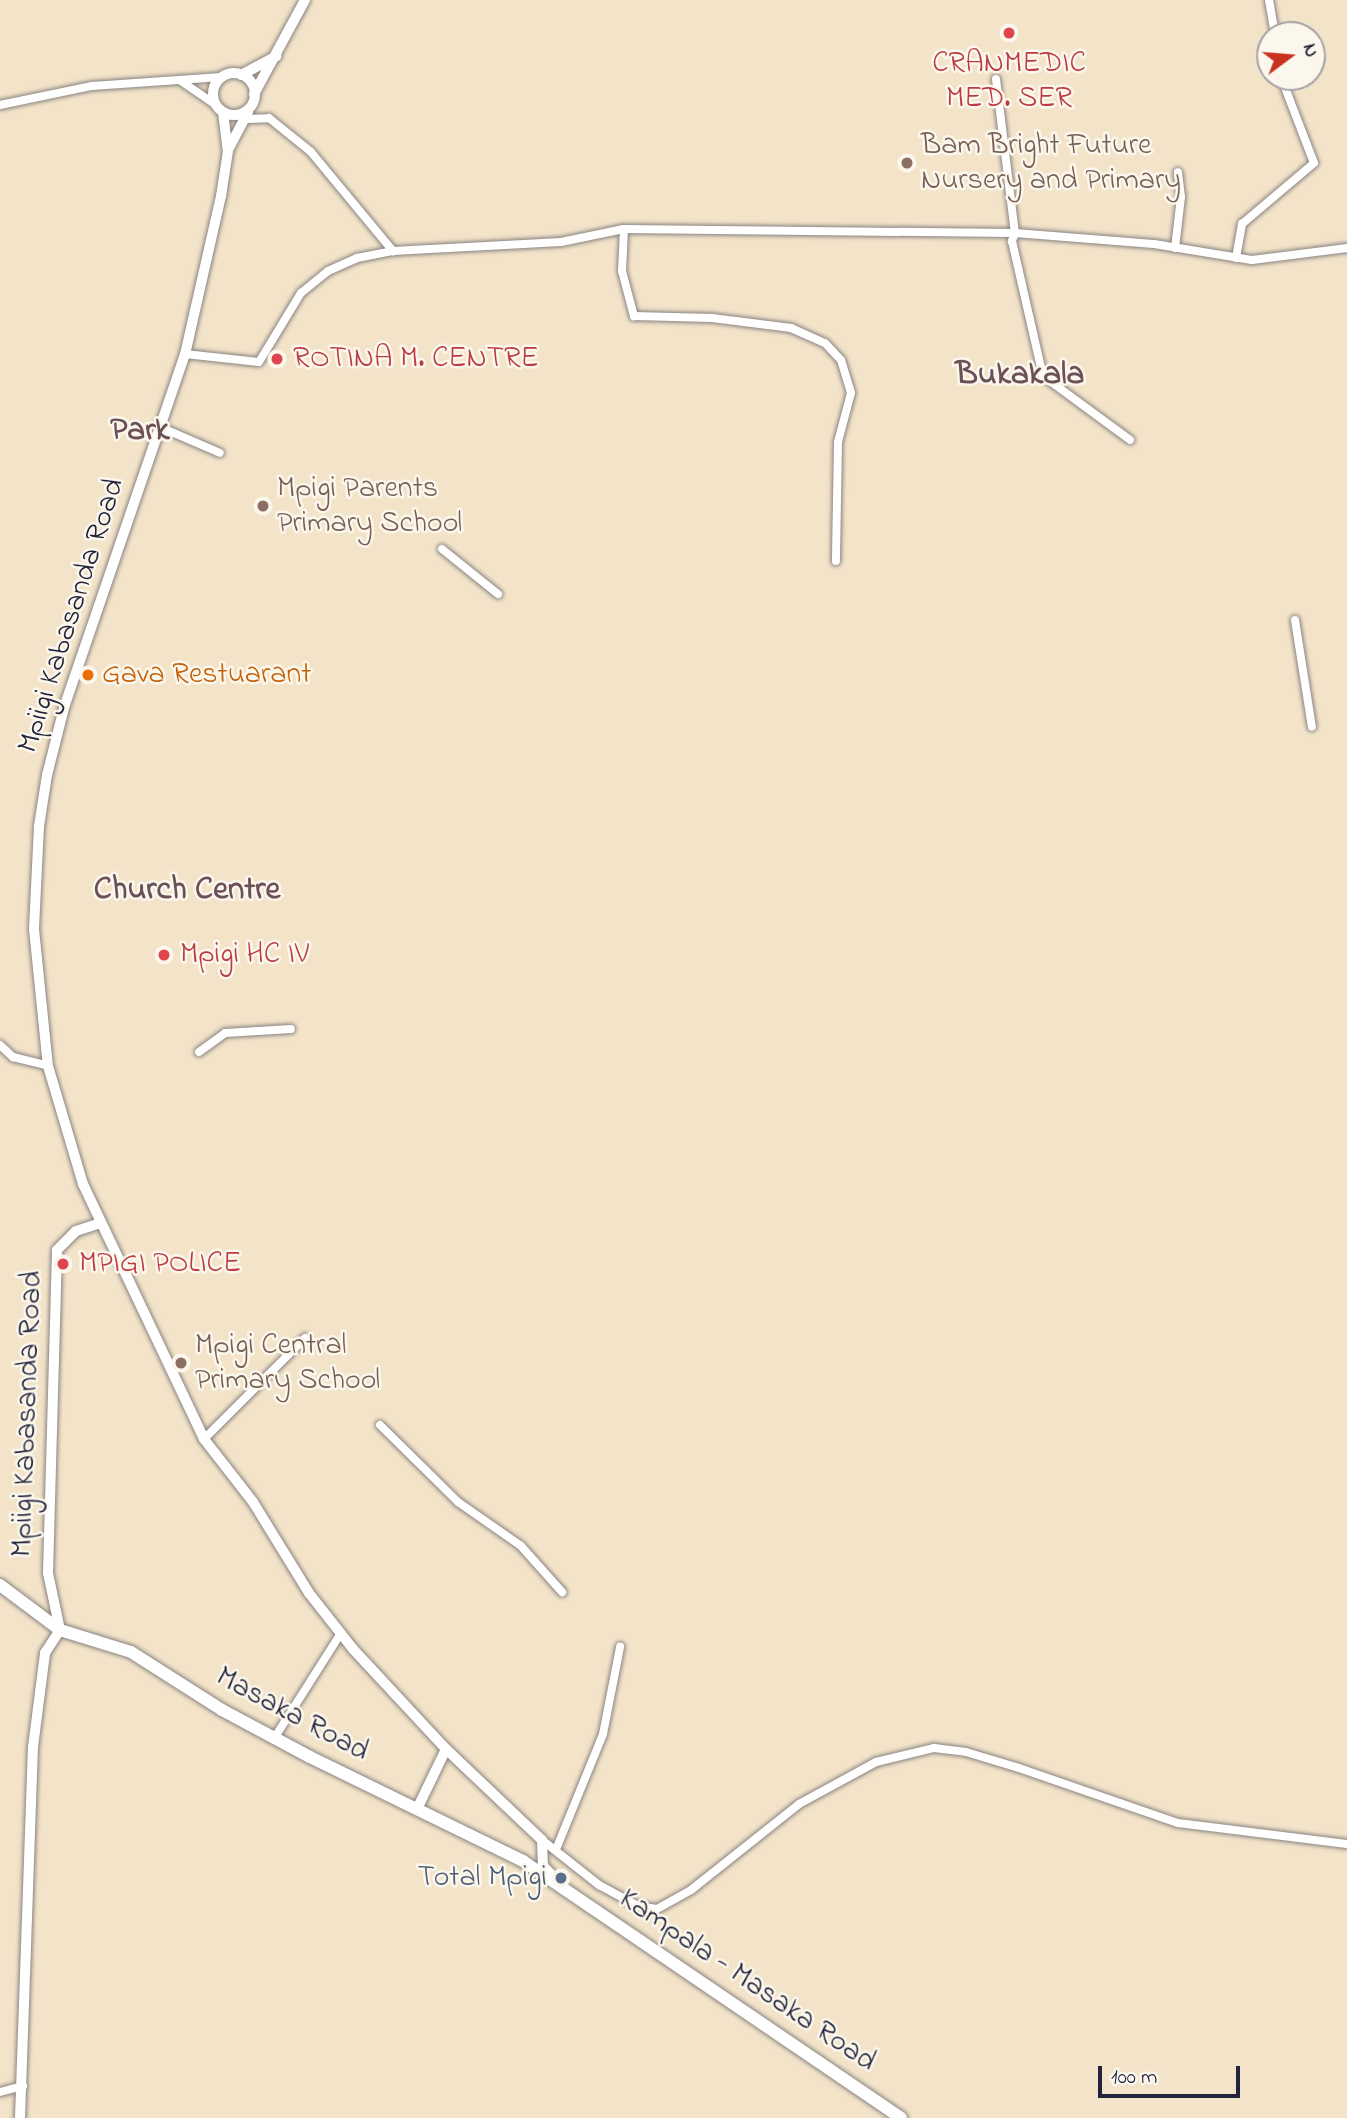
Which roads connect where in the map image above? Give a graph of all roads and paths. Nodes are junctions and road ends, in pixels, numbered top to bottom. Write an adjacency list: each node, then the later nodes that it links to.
1 (305, 0): 4 (main road)
2 (1269, 0): 3 (street)
3 (1273, 21)
4 (279, 55): 5 (main road); 10 (main road)
5 (241, 75): 6 (main road); 10 (main road)
6 (222, 77): 8 (street); 12 (main road)
7 (996, 79): 17 (street)
8 (181, 81): 11 (street); 12 (street)
9 (1286, 91): 21 (street)
10 (254, 94): 13 (main road)
11 (0, 105)
12 (220, 108): 13 (main road); 14 (main road, Mpiigi Kabasanda Road)
13 (246, 116): 14 (main road, Mpiigi Kabasanda Road); 20 (street)
14 (228, 150): 22 (main road, Mpiigi Kabasanda Road)
15 (1178, 172): 18 (street)
16 (624, 229): 17 (street); 20 (street); 27 (street)
17 (1015, 233): 18 (street); 24 (street)
18 (1175, 248): 21 (street)
19 (1347, 248): 21 (street)
20 (393, 251): 22 (street)
21 (1236, 258)
22 (185, 354): 23 (main road, Mpiigi Kabasanda Road)
23 (160, 427): 25 (street); 34 (main road, Mpiigi Kabasanda Road)
24 (1130, 440)
25 (220, 453)
26 (442, 549): 28 (street)
27 (836, 561)
28 (498, 594)
29 (1295, 620): 30 (street)
30 (1312, 727)
31 (291, 1029): 33 (street)
32 (0, 1045): 34 (street)
33 (199, 1052)
34 (48, 1066): 35 (main road, Mpiigi Kabasanda Road)
35 (100, 1223): 38 (main road, Mpiigi Kabasanda Road); 43 (main road, Mpiigi Kabasanda Road)
36 (305, 1338): 38 (street)
37 (380, 1425): 40 (street)
38 (204, 1439): 44 (main road, Mpiigi Kabasanda Road)
39 (0, 1585): 42 (main road, Masaka Road)
40 (562, 1592)
41 (0, 1594): 42 (street)
42 (15, 1597): 43 (main road, Masaka Road)
43 (60, 1630): 46 (main road, Masaka Road); 53 (main road)
44 (341, 1633): 46 (street); 47 (main road, Mpiigi Kabasanda Road)
45 (620, 1647): 51 (street)
46 (275, 1737): 48 (main road, Masaka Road)
47 (446, 1749): 48 (main road); 49 (main road, Mpiigi Kabasanda Road)
48 (418, 1807): 52 (main road, Masaka Road)
49 (542, 1840): 51 (street); 52 (main road)
50 (1347, 1844): 51 (street)
51 (557, 1847)
52 (565, 1888): 56 (main road, Kampala - Masaka Road)
53 (23, 2086): 54 (street); 55 (main road)
54 (0, 2092)
55 (20, 2118)
56 (901, 2118)

